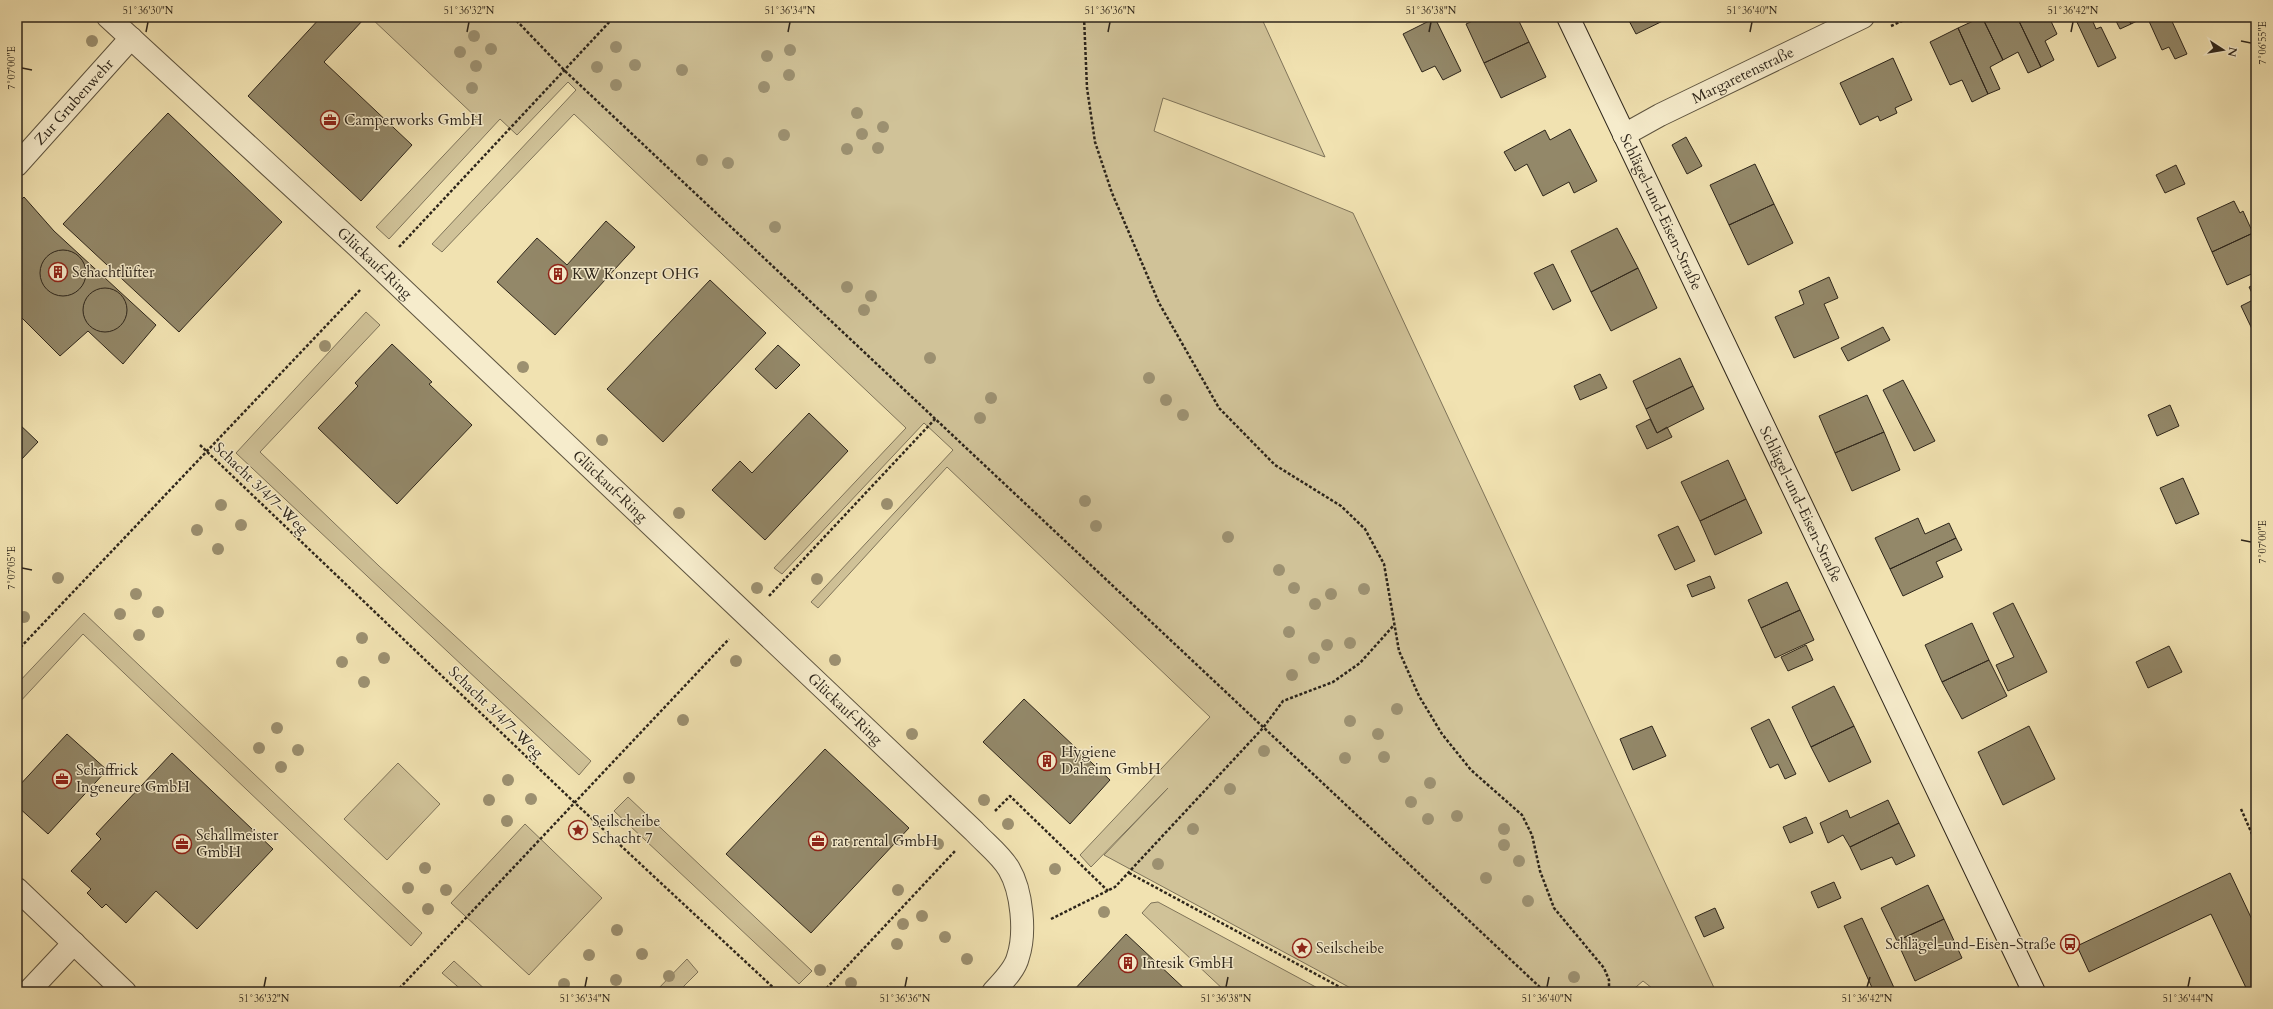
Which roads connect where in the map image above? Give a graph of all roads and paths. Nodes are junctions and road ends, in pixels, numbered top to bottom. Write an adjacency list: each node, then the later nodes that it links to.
1 (108, 17): 7 (street, Glückauf-Ring)
2 (513, 17): 8 (path)
3 (614, 17): 8 (path)
4 (1084, 17): 16 (path)
5 (1568, 17): 9 (street, Schlägel-und-Eisen-Straße)
6 (1863, 17): 9 (street, Margaretenstraße)
7 (131, 38): 10 (street, Zur Grubenwehr); 11 (street, Glückauf-Ring)
8 (564, 70): 11 (path); 12 (path)
9 (1624, 135): 37 (street, Schlägel-und-Eisen-Straße)
10 (17, 165)
11 (380, 268): 14 (path); 15 (street, Glückauf-Ring)
12 (936, 418): 15 (path); 18 (path)
13 (200, 445): 14 (path, Schacht 3/4/7-Weg)
14 (206, 451): 17 (path); 19 (path, Schacht 3/4/7-Weg)
15 (748, 618): 19 (path); 21 (street, Glückauf-Ring)
16 (1394, 625): 18 (path); 36 (path)
17 (17, 651)
18 (1263, 728): 23 (path); 35 (path)
19 (575, 803): 30 (path); 31 (path, Schacht 3/4/7-Weg)
20 (2241, 809): 22 (path)
21 (974, 831): 25 (path); 26 (street, Glückauf-Ring); 32 (path)
22 (2256, 843)
23 (1129, 873): 25 (path); 34 (path)
24 (17, 889): 27 (street)
25 (1108, 891): 26 (path)
26 (1022, 934): 33 (street, Glückauf-Ring)
27 (74, 943): 28 (street); 29 (street)
28 (28, 992)
29 (125, 992)
30 (396, 992)
31 (778, 992)
32 (823, 992)
33 (993, 992)
34 (1349, 992)
35 (1545, 992)
36 (1610, 992)
37 (2034, 992)

